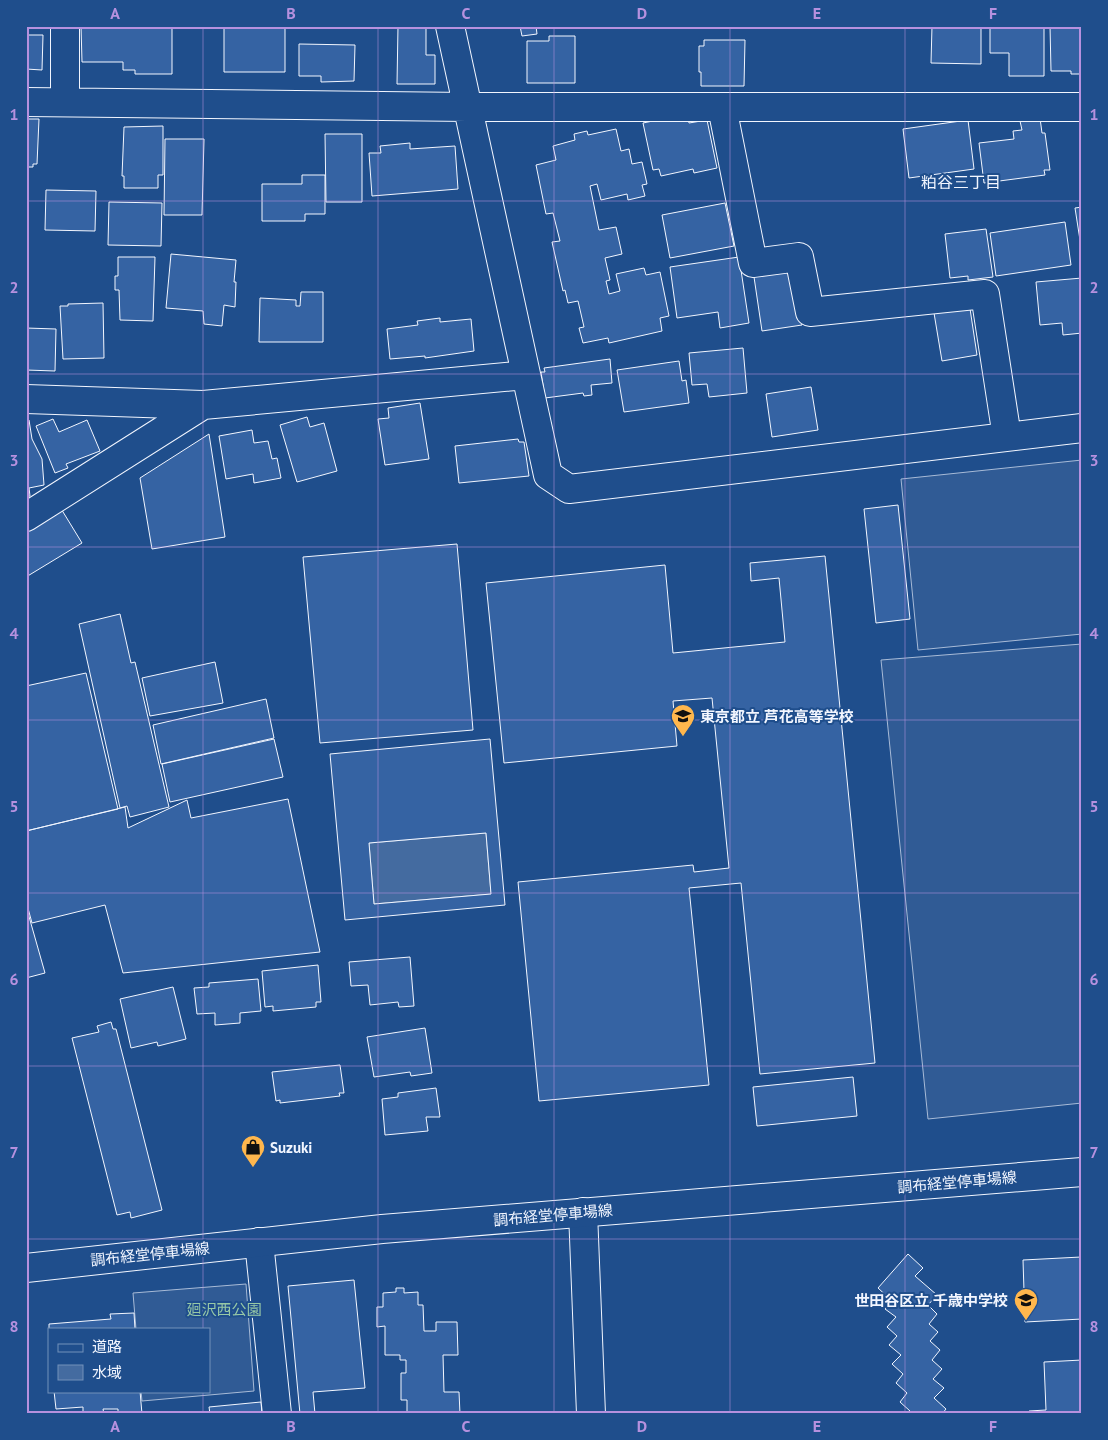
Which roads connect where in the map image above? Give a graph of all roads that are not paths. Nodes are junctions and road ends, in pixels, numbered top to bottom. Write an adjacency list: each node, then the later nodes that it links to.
1 (65, 26): 4 (street)
2 (450, 26): 5 (street)
3 (26, 102): 4 (street)
4 (65, 102): 5 (street)
5 (467, 107): 6 (street); 8 (street)
6 (722, 107): 7 (street); 12 (street)
7 (1082, 108)
8 (526, 375): 10 (street); 12 (street)
9 (26, 399): 10 (street)
10 (203, 405): 13 (street)
11 (1082, 428): 12 (street)
12 (1007, 437)
13 (26, 517)
14 (1082, 1172): 15 (street, 調布経堂停車場線)
15 (582, 1212): 16 (street, 調布経堂停車場線); 19 (street)
16 (259, 1242): 17 (street, 調布経堂停車場線); 18 (street)
17 (26, 1268)
18 (277, 1414)
19 (591, 1414)

